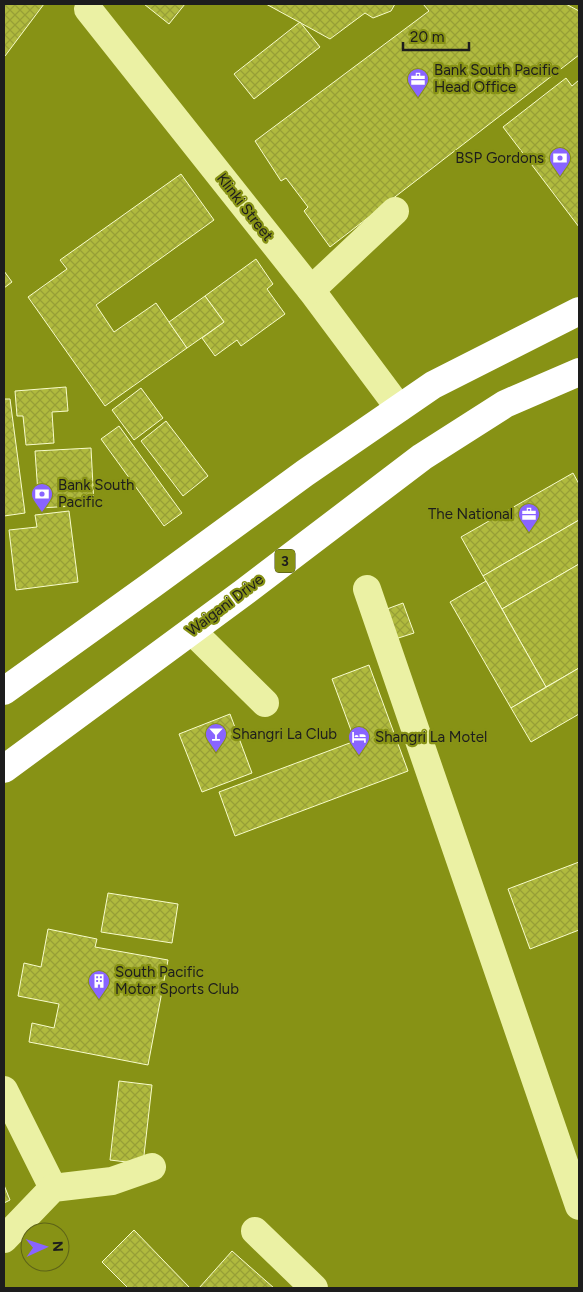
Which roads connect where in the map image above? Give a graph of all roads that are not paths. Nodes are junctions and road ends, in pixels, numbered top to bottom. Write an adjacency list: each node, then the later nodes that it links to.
1 (88, 9): 3 (street, Klinki Street)
2 (394, 211): 3 (street)
3 (311, 290): 6 (street, Klinki Street)
4 (579, 311): 6 (highway)
5 (579, 372): 8 (highway, Waigani Drive / 3)
6 (399, 408): 9 (highway)
7 (367, 589): 15 (street)
8 (192, 631): 10 (street); 11 (highway, Waigani Drive / 3)
9 (6, 684)
10 (265, 703)
11 (4, 769)
12 (4, 1090): 14 (street)
13 (152, 1167): 14 (street)
14 (53, 1188): 17 (street)
15 (579, 1206)
16 (255, 1231): 18 (street)
17 (4, 1239)
18 (314, 1288)

